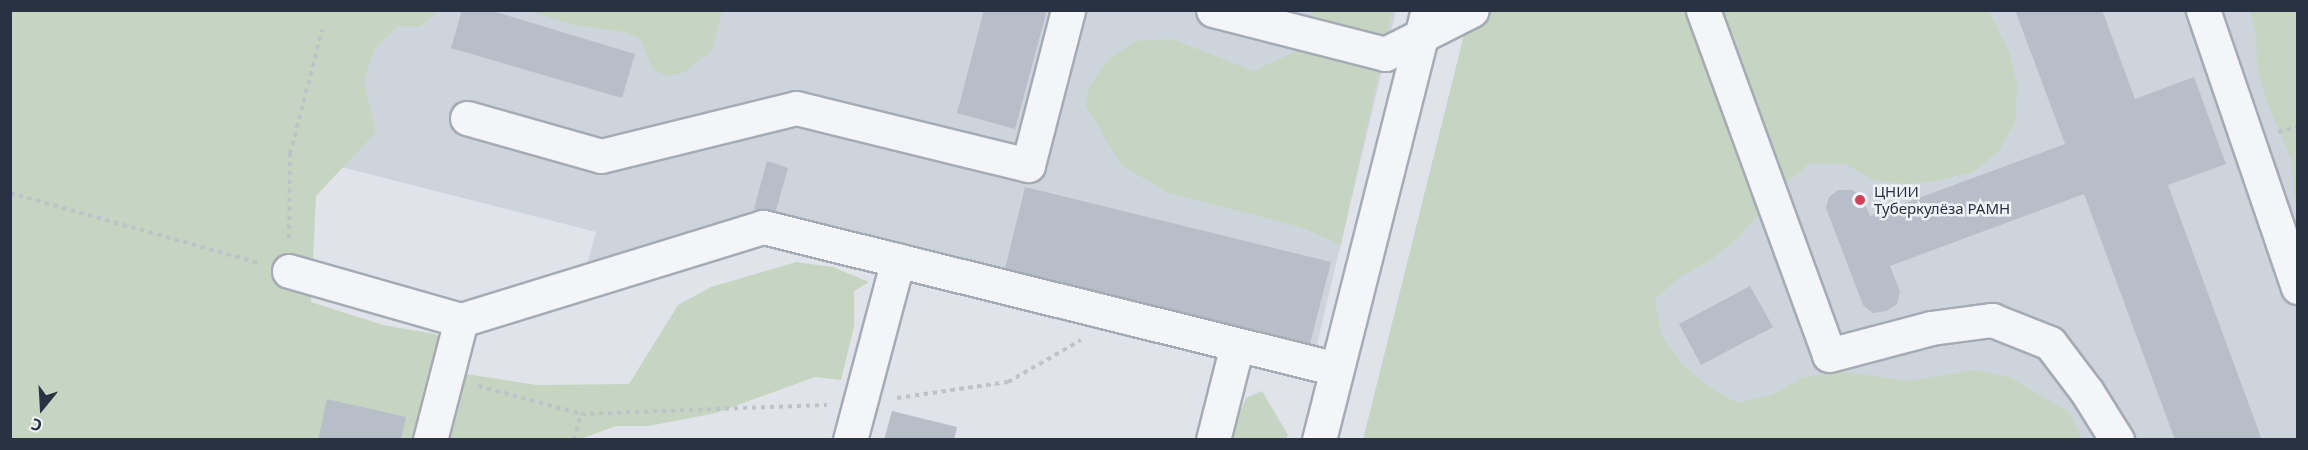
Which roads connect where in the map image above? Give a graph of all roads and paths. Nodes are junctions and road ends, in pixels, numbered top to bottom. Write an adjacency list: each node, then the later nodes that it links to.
1 (1068, 10): 8 (street)
2 (1213, 10): 6 (street)
3 (1472, 10): 6 (street)
4 (1703, 10): 25 (street)
5 (2203, 10): 12 (street)
6 (1424, 24): 16 (street)
7 (322, 30): 11 (path)
8 (467, 118)
9 (10, 193): 11 (path)
10 (898, 260): 13 (street); 14 (street); 18 (street)
11 (289, 271): 14 (street)
12 (2298, 287)
13 (1124, 316): 15 (street); 18 (path)
14 (461, 320): 17 (street)
15 (1237, 345): 16 (street); 23 (street)
16 (1337, 369): 24 (street)
17 (446, 378): 19 (path); 20 (street)
18 (860, 403): 19 (path); 22 (street)
19 (581, 414): 21 (path)
20 (430, 440)
21 (574, 440)
22 (850, 440)
23 (1213, 440)
24 (1319, 440)
25 (2117, 440)

